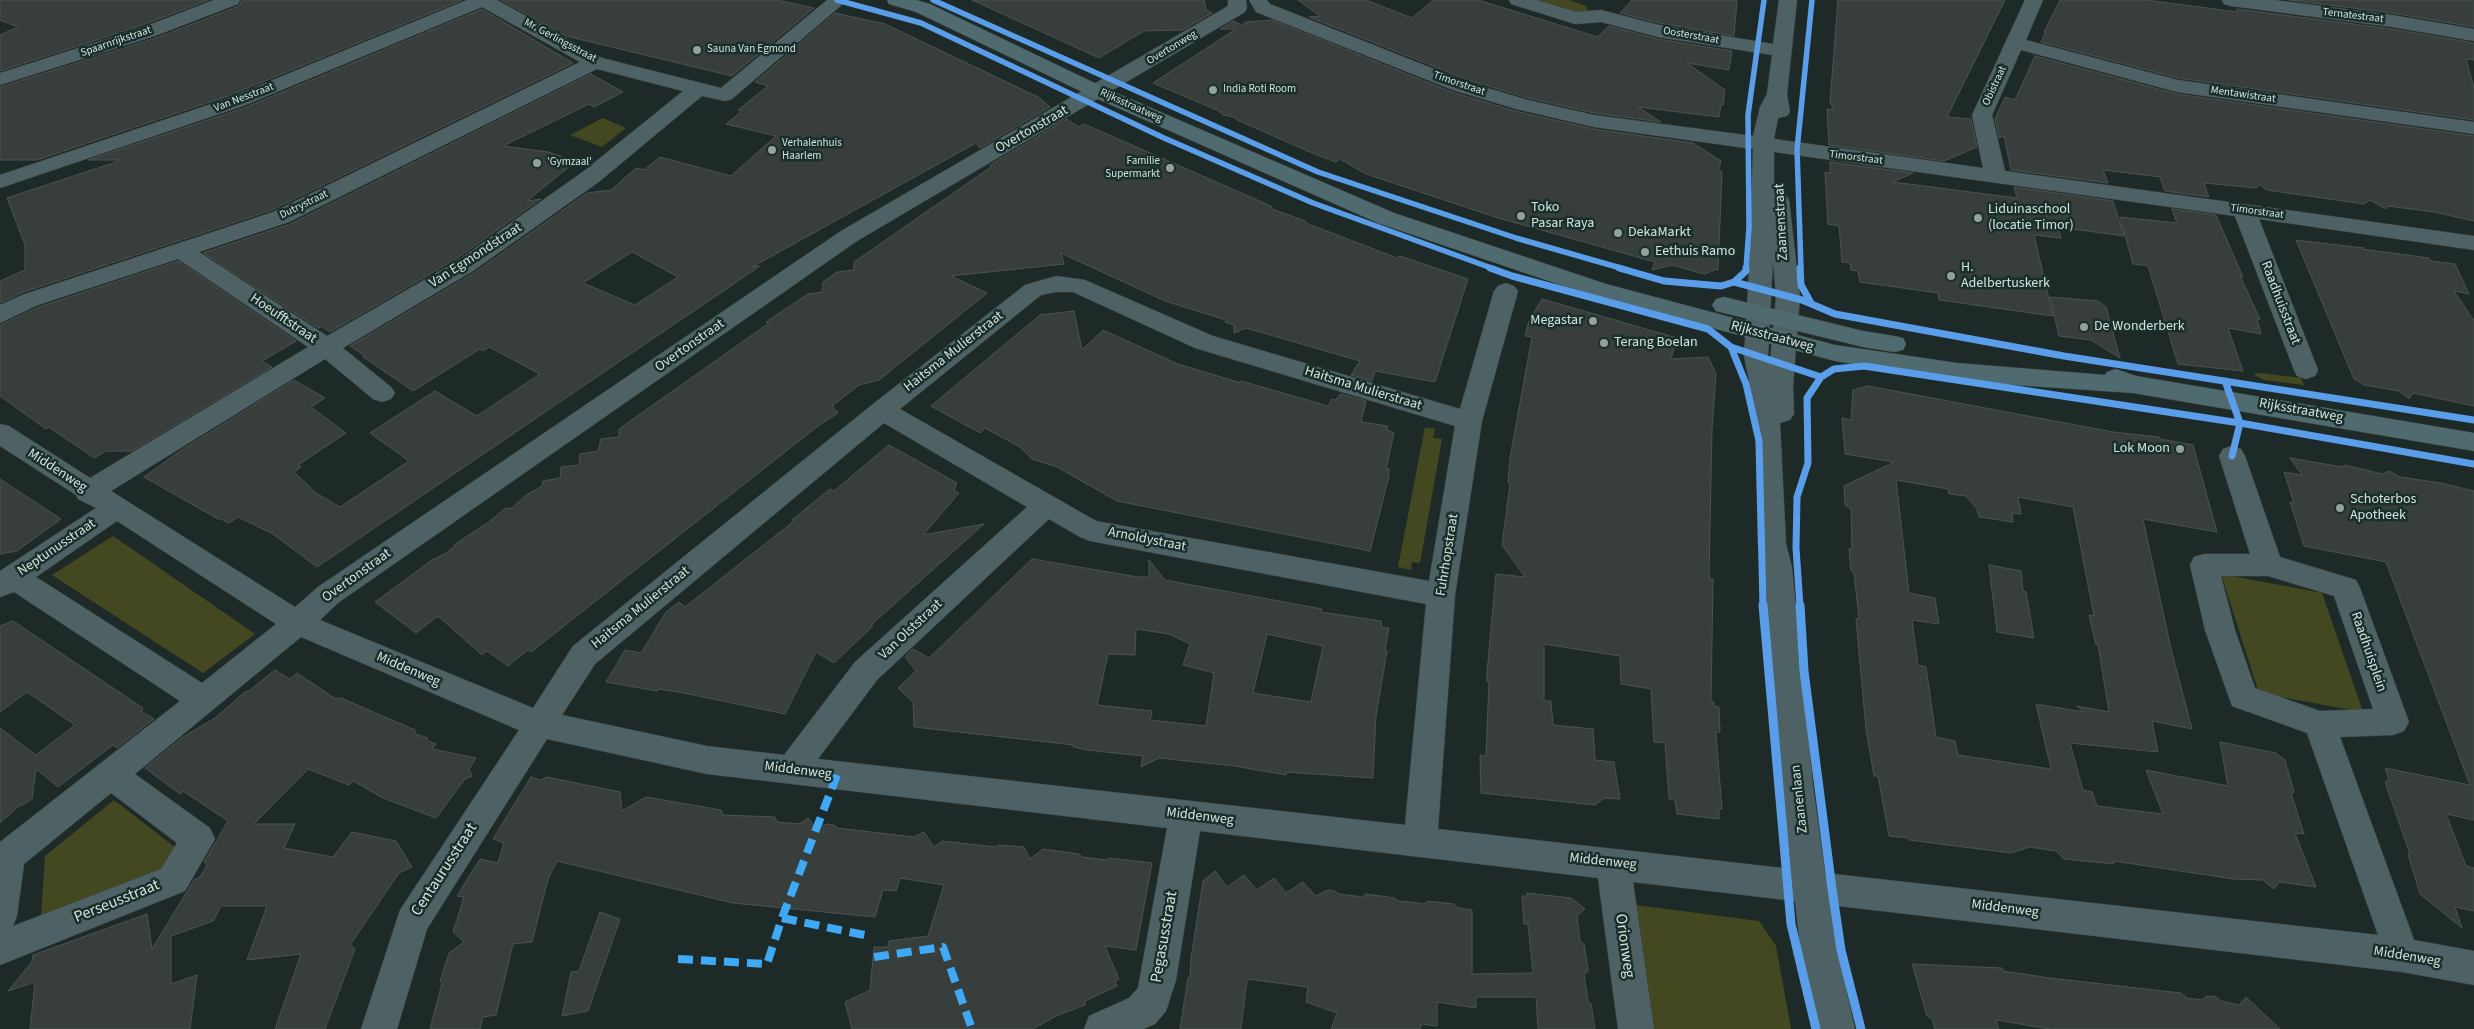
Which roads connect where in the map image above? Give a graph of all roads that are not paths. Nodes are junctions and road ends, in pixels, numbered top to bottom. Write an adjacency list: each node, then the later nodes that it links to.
1 (231, 0): 17 (street, Spaarnrijkstraat)
2 (483, 0): 16 (street, Mr. Gerlingsstraat); 23 (street, Van Nesstraat)
3 (896, 0): 19 (main road, Rijksstraatweg)
4 (1237, 0): 19 (street, Overtonweg)
5 (1258, 0): 21 (street, Timorstraat)
6 (1518, 0): 12 (street, Oosterstraat)
7 (1587, 0): 12 (street)
8 (1788, 0): 15 (street, Zaanenstraat)
9 (2034, 0): 14 (street, Obistraat)
10 (2232, 0): 13 (street, Ternatestraat)
11 (836, 3): 18 (street)
12 (1601, 16): 15 (street, Oosterstraat)
13 (2474, 34)
14 (2015, 43): 20 (street, Mentawistraat); 22 (street, Obistraat)
15 (1782, 51): 21 (street, Zaanenstraat)
16 (595, 62): 18 (street, Mr. Gerlingsstraat); 27 (street, Dutrystraat)
17 (0, 79)
18 (698, 89): 32 (street, Van Egmondstraat)
19 (1098, 92): 30 (main road, Rijksstraatweg); 47 (street, Overtonstraat)
20 (2474, 128)
21 (1773, 146): 22 (street, Timorstraat); 24 (street, Zaanenstraat)
22 (1995, 176): 25 (street, Timorstraat)
23 (0, 182)
24 (1763, 193): 30 (street, Zaanenstraat); 31 (street, Zaanenstraat)
25 (2244, 210): 26 (street, Timorstraat); 33 (street, Raadhuisstraat)
26 (2474, 243)
27 (180, 250): 29 (street, Dutrystraat); 32 (street, Hoeufftstraat)
28 (1506, 291): 36 (street, Fuhrhopstraat)
29 (0, 315)
30 (1758, 323): 31 (main road, Rijksstraatweg); 44 (street, Zaanenlaan)
31 (1785, 330): 38 (main road, Rijksstraatweg); 44 (street, Zaanenlaan)
32 (326, 347): 34 (street, Hoeufftstraat); 40 (street, Van Egmondstraat)
33 (2306, 370)
34 (382, 393)
35 (882, 410): 36 (street, Haitsma Mulierstraat); 41 (street, Arnoldystraat); 49 (street, Haitsma Mulierstraat)
36 (1469, 422): 46 (street, Fuhrhopstraat)
37 (0, 434): 40 (street, Middenweg)
38 (2472, 442)
39 (2232, 456): 43 (street)
40 (88, 492): 42 (street, Middenweg)
41 (1047, 505): 46 (street, Arnoldystraat); 51 (street, Van Olststraat)
42 (115, 509): 45 (street, Neptunusstraat); 47 (street, Middenweg)
43 (2268, 566): 50 (street, Raadhuisplein); 50 (street, Raadhuisplein)
44 (1778, 567): 56 (street, Zaanenlaan)
45 (7, 582): 48 (street)
46 (1441, 595): 54 (street, Fuhrhopstraat)
47 (296, 623): 48 (street); 49 (street, Middenweg)
48 (203, 700): 52 (street)
49 (539, 724): 51 (street, Middenweg); 61 (street, Centaurusstraat)
50 (2320, 724): 59 (street)
51 (792, 770): 53 (street, Middenweg)
52 (110, 774): 57 (street); 58 (street, Perseusstraat)
53 (1186, 815): 54 (street, Middenweg); 62 (street, Pegasusstraat)
54 (1420, 842): 55 (street, Middenweg)
55 (1613, 864): 56 (street, Middenweg); 63 (street, Orionweg)
56 (1810, 886): 59 (street, Middenweg); 64 (street, Zaanenlaan)
57 (0, 916)
58 (0, 948)
59 (2402, 955): 60 (street, Middenweg)
60 (2474, 968)
61 (379, 1029)
62 (1102, 1029)
63 (1636, 1029)
64 (1837, 1029)

